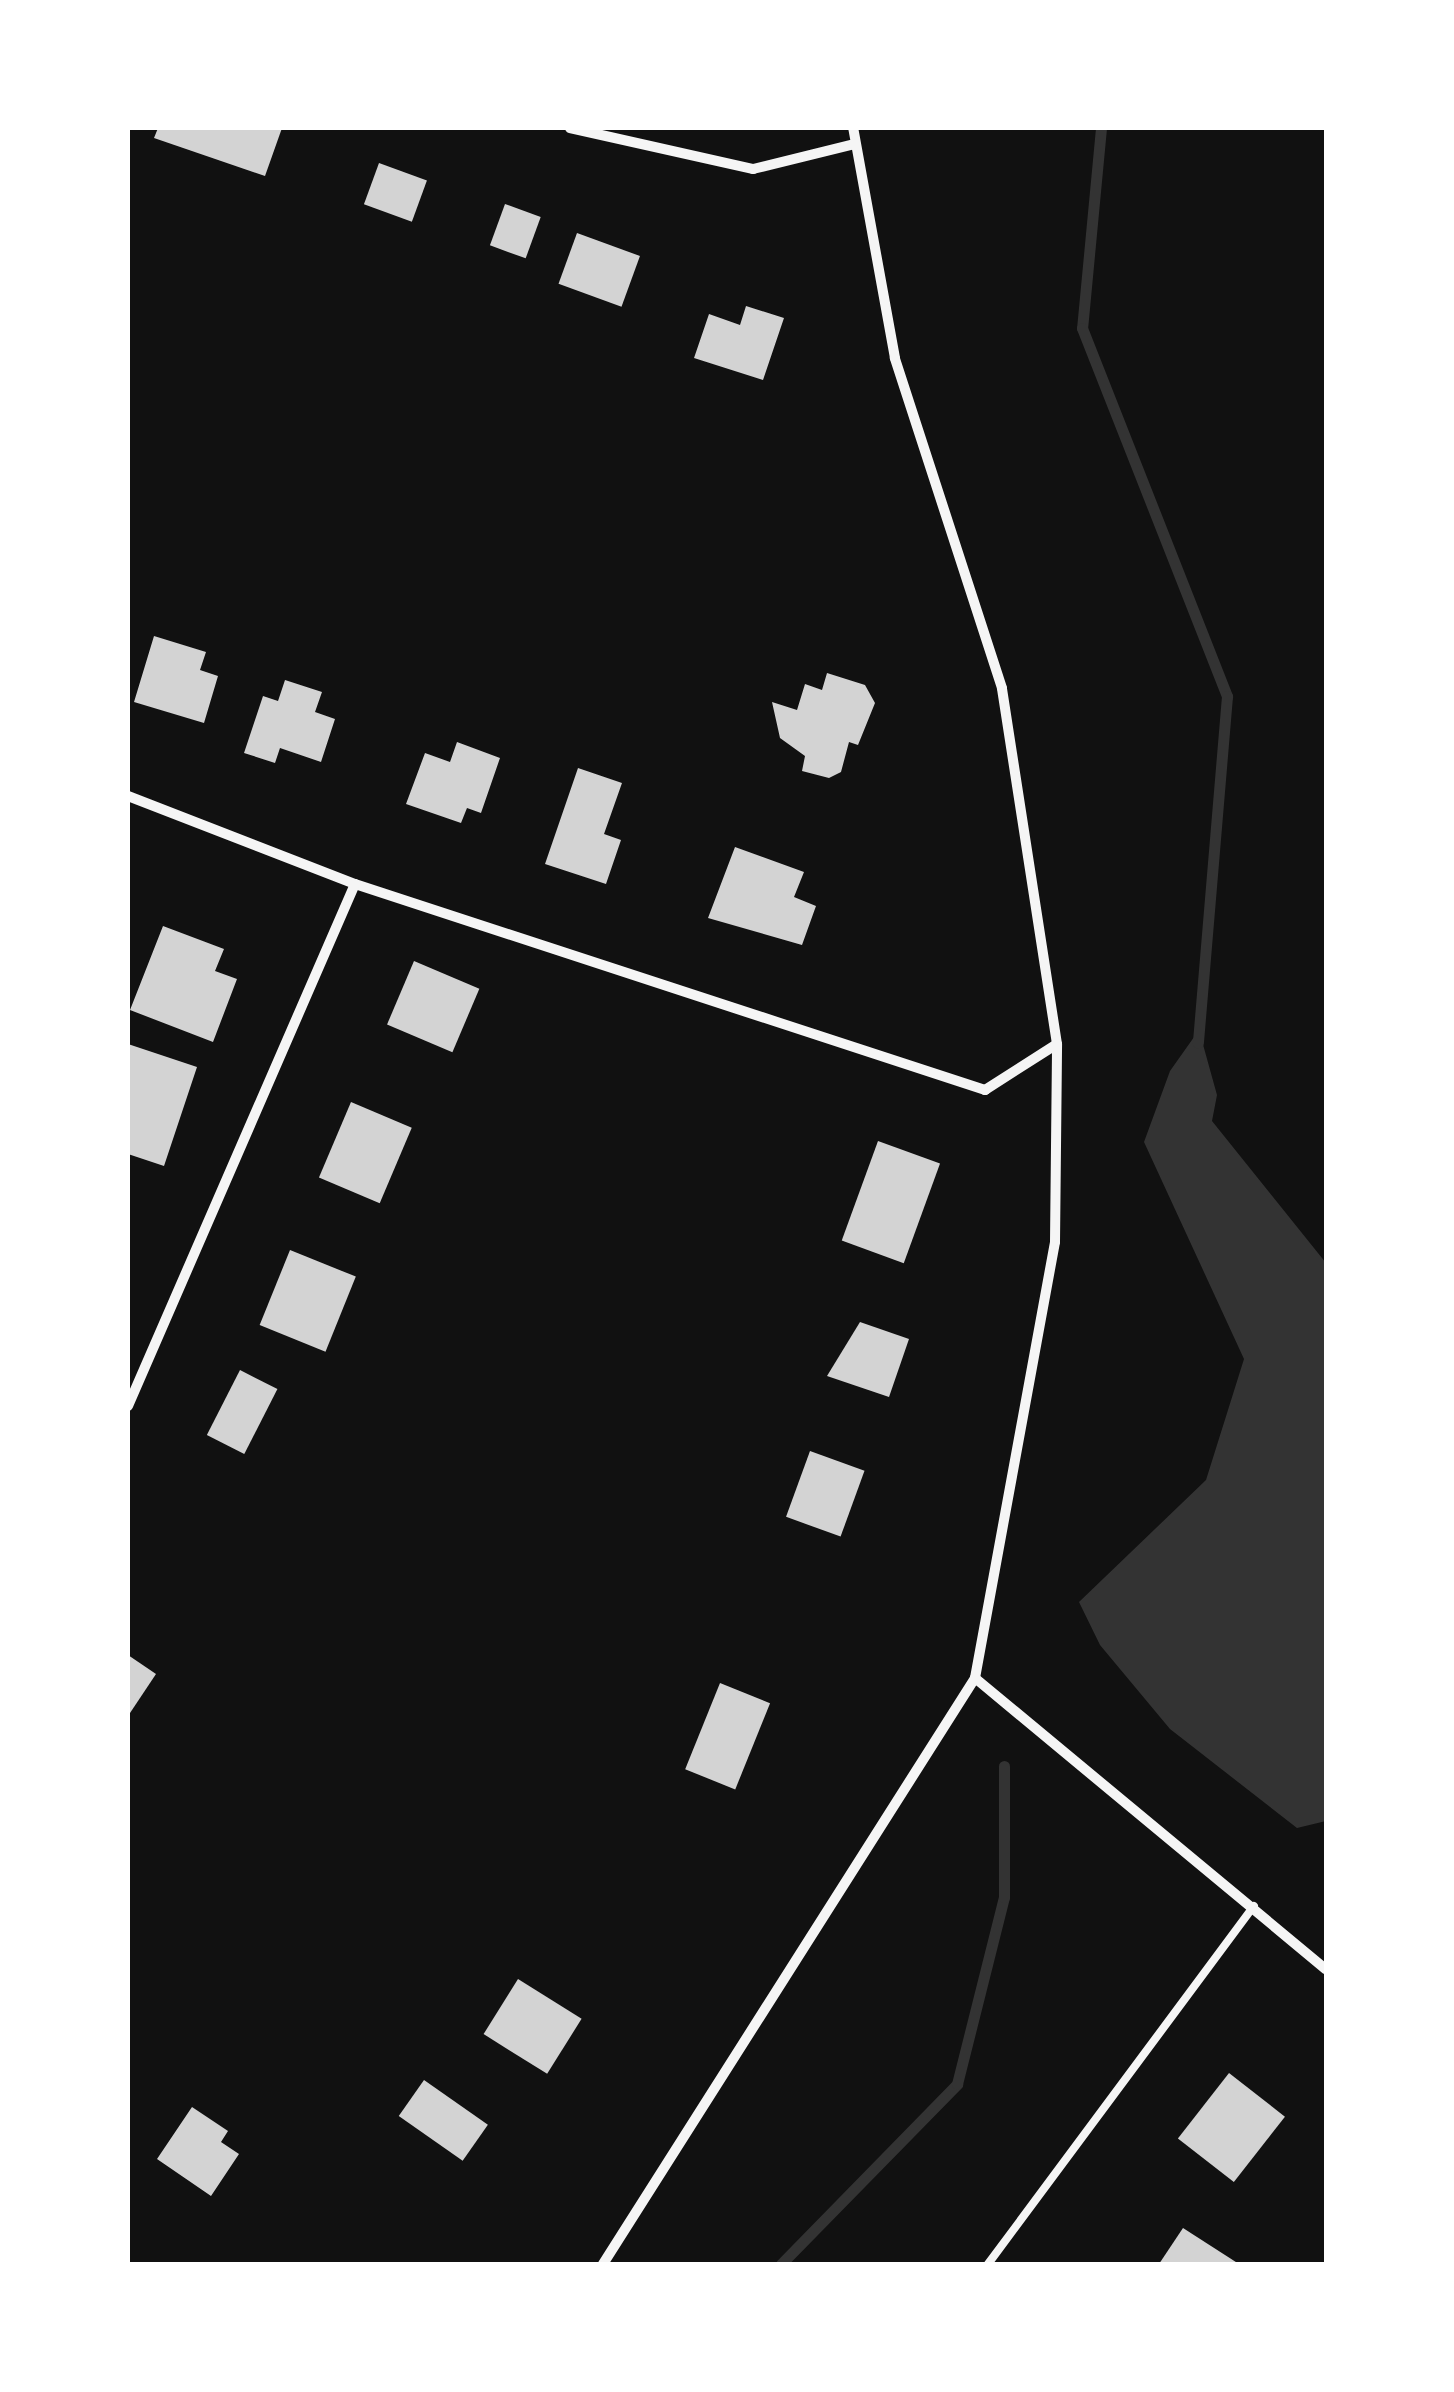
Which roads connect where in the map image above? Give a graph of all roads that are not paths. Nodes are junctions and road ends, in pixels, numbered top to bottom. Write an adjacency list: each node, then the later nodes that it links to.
1 (570, 128): 3 (street)
2 (854, 128): 3 (street)
3 (851, 145): 6 (street)
4 (128, 796): 5 (street)
5 (355, 884): 6 (street); 7 (street)
6 (1057, 1044): 8 (street)
7 (128, 1406)
8 (974, 1678): 9 (street); 11 (street)
9 (1254, 1906): 10 (street); 12 (lane)
10 (1326, 1969)
11 (603, 2264)
12 (988, 2264)

